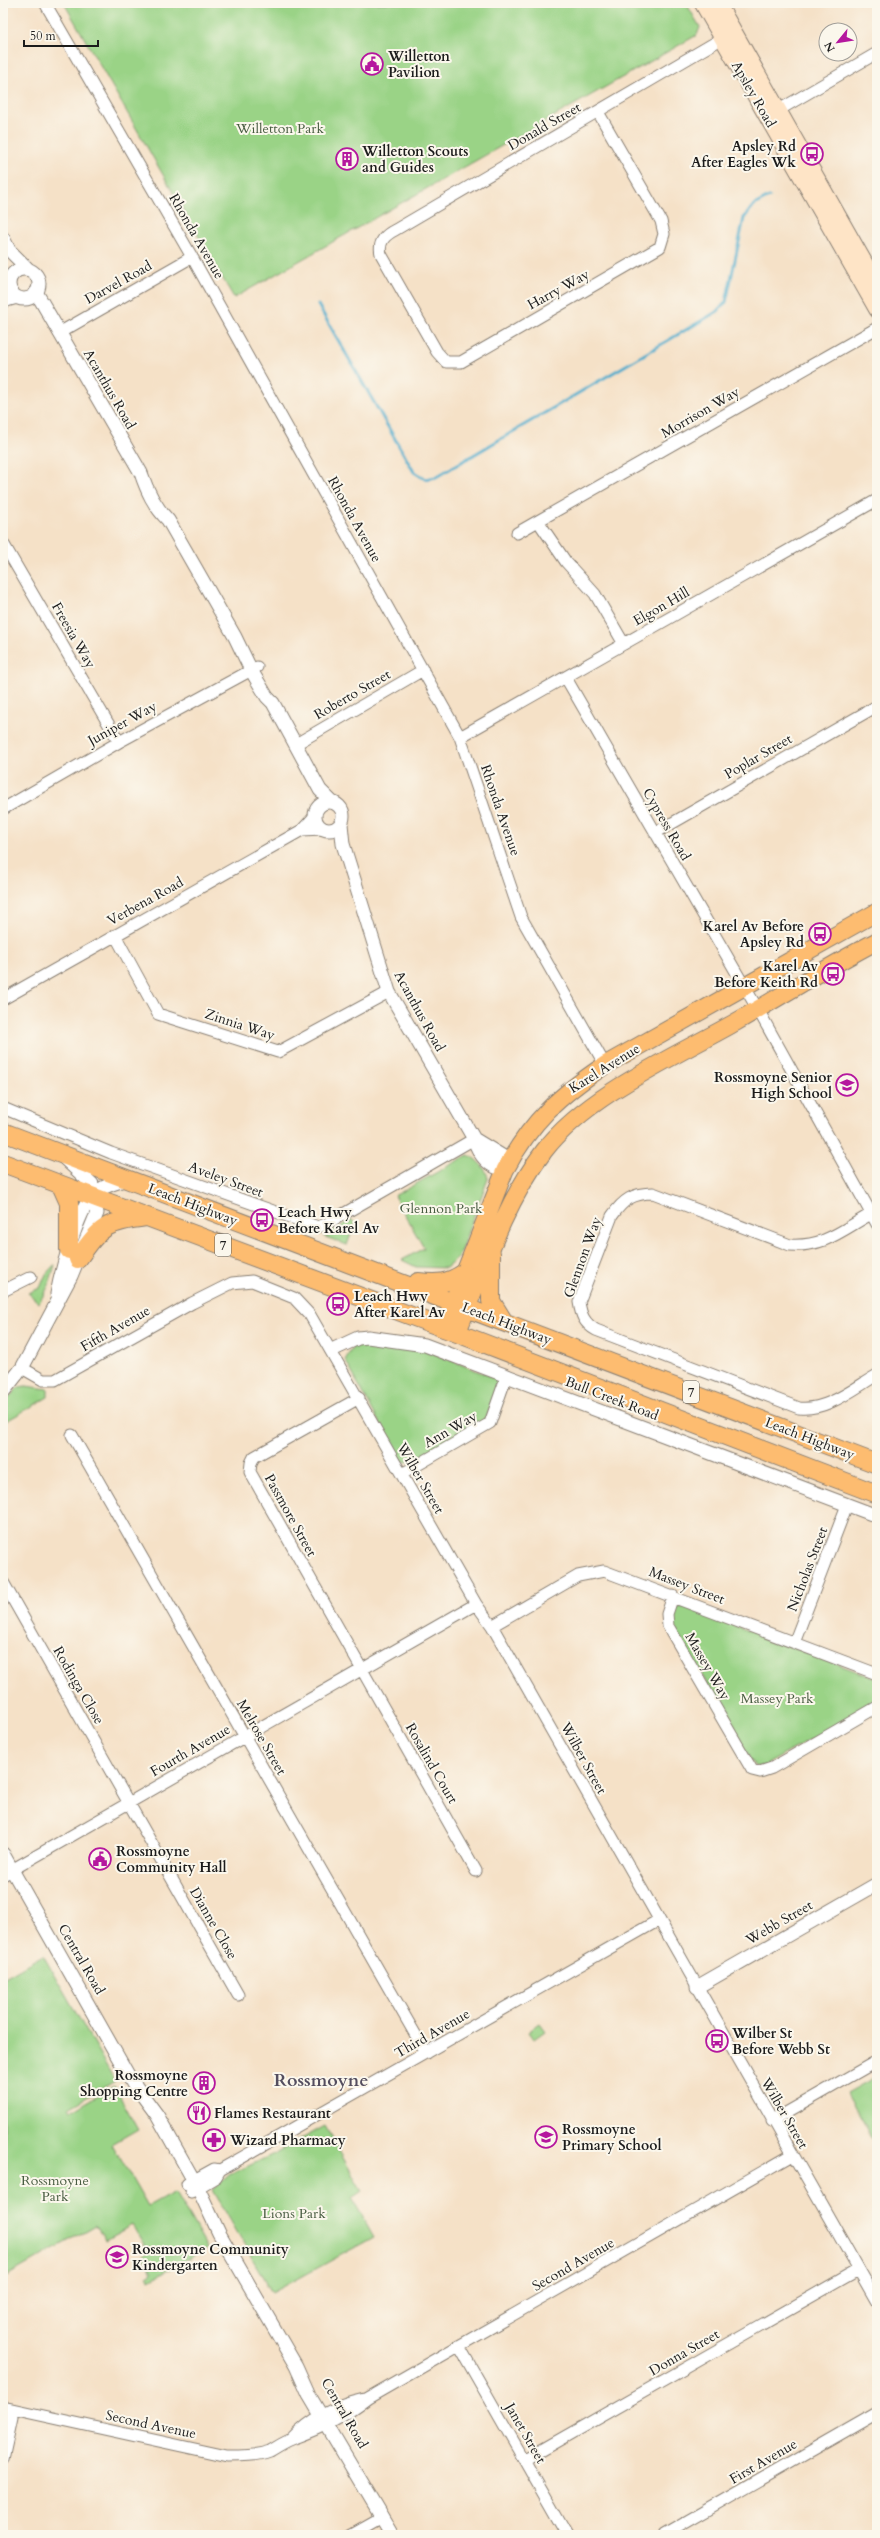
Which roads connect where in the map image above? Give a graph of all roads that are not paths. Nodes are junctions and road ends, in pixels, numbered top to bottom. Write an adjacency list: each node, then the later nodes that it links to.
1 (44, 3): 10 (street, Rhonda Avenue)
2 (702, 3): 4 (main road, Apsley Road)
3 (718, 3): 4 (main road, Apsley Road)
4 (728, 35): 6 (street, Donald Street); 7 (main road, Apsley Road)
5 (877, 53): 7 (street)
6 (598, 112): 9 (street, Donald Street); 9 (street, Harry Way)
7 (773, 113): 13 (main road, Apsley Road); 16 (main road, Apsley Road)
8 (6, 244): 11 (street, Acanthus Road); 12 (street, Acanthus Road)
9 (381, 254)
10 (192, 257): 17 (street, Darvel Road); 25 (street, Rhonda Avenue)
11 (29, 270): 12 (street); 14 (street, Acanthus Road)
12 (8, 283): 14 (street, Acanthus Road)
13 (877, 284)
14 (26, 296): 15 (street); 17 (street, Acanthus Road)
15 (3, 301)
16 (877, 310)
17 (55, 327): 24 (street, Acanthus Road)
18 (877, 328): 20 (street, Morrison Way)
19 (877, 500): 23 (street, Elgon Hill)
20 (538, 521): 21 (street, Morrison Way); 23 (street)
21 (517, 533)
22 (3, 543): 29 (street, Freesia Way)
23 (624, 644): 26 (street, Elgon Hill)
24 (254, 668): 29 (street, Juniper Way); 30 (street, Acanthus Road)
25 (423, 670): 28 (street, Rhonda Avenue); 30 (street, Roberto Street)
26 (566, 678): 28 (street, Elgon Hill); 36 (street, Cypress Road)
27 (877, 706): 36 (street, Poplar Street)
28 (460, 737): 44 (street, Rhonda Avenue)
29 (119, 742): 32 (street, Juniper Way)
30 (296, 744): 31 (street, Acanthus Road)
31 (325, 798): 33 (street); 34 (street, Acanthus Road)
32 (3, 808)
33 (315, 816): 34 (street, Acanthus Road); 35 (street, Verbena Road)
34 (332, 828): 35 (street, Verbena Road); 41 (street, Acanthus Road)
35 (302, 830): 38 (street, Verbena Road)
36 (655, 833): 40 (street, Cypress Road)
37 (877, 912): 40 (main road, Karel Avenue)
38 (115, 935): 41 (street, Zinnia Way); 42 (street, Verbena Road)
39 (877, 941): 43 (main road, Karel Avenue)
40 (744, 986): 43 (street, Cypress Road); 44 (main road, Karel Avenue)
41 (389, 992): 47 (street, Acanthus Road)
42 (3, 999)
43 (758, 1009): 50 (main road, Karel Avenue); 56 (street, Cypress Road)
44 (605, 1065): 51 (main road, Karel Avenue)
45 (3, 1108): 47 (street, Aveley Street)
46 (3, 1132): 48 (highway, Leach Highway / 7)
47 (474, 1139): 51 (street, Acanthus Road)
48 (60, 1154): 52 (highway, Leach Highway / 7); 54 (street)
49 (3, 1163): 53 (highway, Leach Highway / 7)
50 (536, 1163): 51 (main road); 55 (main road, Karel Avenue)
51 (505, 1170): 55 (main road); 61 (main road, Karel Avenue)
52 (127, 1179): 54 (street); 63 (highway, Leach Highway / 7)
53 (61, 1185): 54 (highway, Leach Highway / 7); 60 (highway)
54 (92, 1196): 57 (highway, Leach Highway / 7); 60 (street)
55 (513, 1201): 59 (main road, Karel Avenue)
56 (871, 1214): 58 (street, Cypress Road); 72 (street, Glennon Way)
57 (147, 1217): 60 (highway); 68 (highway, Leach Highway / 7)
58 (877, 1224)
59 (491, 1253): 66 (main road, Karel Avenue); 67 (highway)
60 (74, 1254): 70 (street)
61 (464, 1273): 63 (highway); 66 (main road, Karel Avenue)
62 (32, 1277): 65 (street)
63 (398, 1280): 66 (highway, Leach Highway / 7)
64 (224, 1286): 69 (street, Wilber Street); 70 (street, Fifth Avenue)
65 (3, 1292)
66 (460, 1305): 67 (highway, Leach Highway / 7); 68 (main road, Karel Avenue)
67 (504, 1322): 76 (highway, Leach Highway / 7)
68 (450, 1330): 78 (highway, Leach Highway / 7)
69 (332, 1350): 71 (street, Bull Creek Road); 74 (street, Wilber Street)
70 (22, 1368): 73 (street)
71 (507, 1375): 77 (street, Ann Way); 79 (street, Bull Creek Road)
72 (877, 1375)
73 (3, 1392)
74 (359, 1398): 77 (street, Wilber Street); 86 (street, Passmore Street)
75 (72, 1435): 89 (street, Melrose Street)
76 (877, 1464)
77 (402, 1474): 83 (street, Wilber Street)
78 (877, 1494)
79 (847, 1505): 80 (street, Bull Creek Road); 85 (street, Nicholas Street)
80 (877, 1516)
81 (3, 1582): 90 (street, Rodinga Close)
82 (673, 1596): 84 (street, Massey Street); 85 (street, Massey Street); 88 (street, Massey Way)
83 (476, 1604): 84 (street, Wilber Street); 86 (street, Fourth Avenue)
84 (492, 1626): 95 (street, Wilber Street)
85 (794, 1643): 87 (street, Massey Street)
86 (361, 1670): 89 (street, Fourth Avenue); 92 (street, Rosalind Court)
87 (877, 1674)
88 (877, 1708)
89 (244, 1737): 90 (street, Fourth Avenue); 98 (street, Melrose Street)
90 (129, 1803): 93 (street, Fourth Avenue); 97 (street, Dianne Close)
91 (3, 1854): 93 (street, Central Road)
92 (476, 1870)
93 (8, 1872): 102 (street, Central Road)
94 (877, 1884): 96 (street, Webb Street)
95 (659, 1920): 96 (street, Wilber Street); 98 (street, Third Avenue)
96 (697, 1987): 100 (street, Wilber Street)
97 (238, 1995)
98 (426, 2053): 102 (street, Third Avenue)
99 (877, 2061): 100 (street)
100 (772, 2120): 101 (street, Wilber Street)
101 (792, 2155): 103 (street, Wilber Street); 105 (street, Second Avenue)
102 (193, 2186): 108 (street, Central Road)
103 (858, 2270): 104 (street, Wilber Street); 110 (street, Donna Street)
104 (877, 2302)
105 (459, 2346): 108 (street, Second Avenue); 110 (street, Janet Street)
106 (4, 2406): 108 (street, Second Avenue); 109 (street)
107 (877, 2413): 115 (street, First Avenue)
108 (327, 2419): 111 (street, Central Road)
109 (3, 2459)
110 (524, 2460): 114 (street, Janet Street)
111 (382, 2517): 112 (street); 113 (street, Central Road)
112 (350, 2535)
113 (392, 2535)
114 (567, 2535)
115 (664, 2535)

